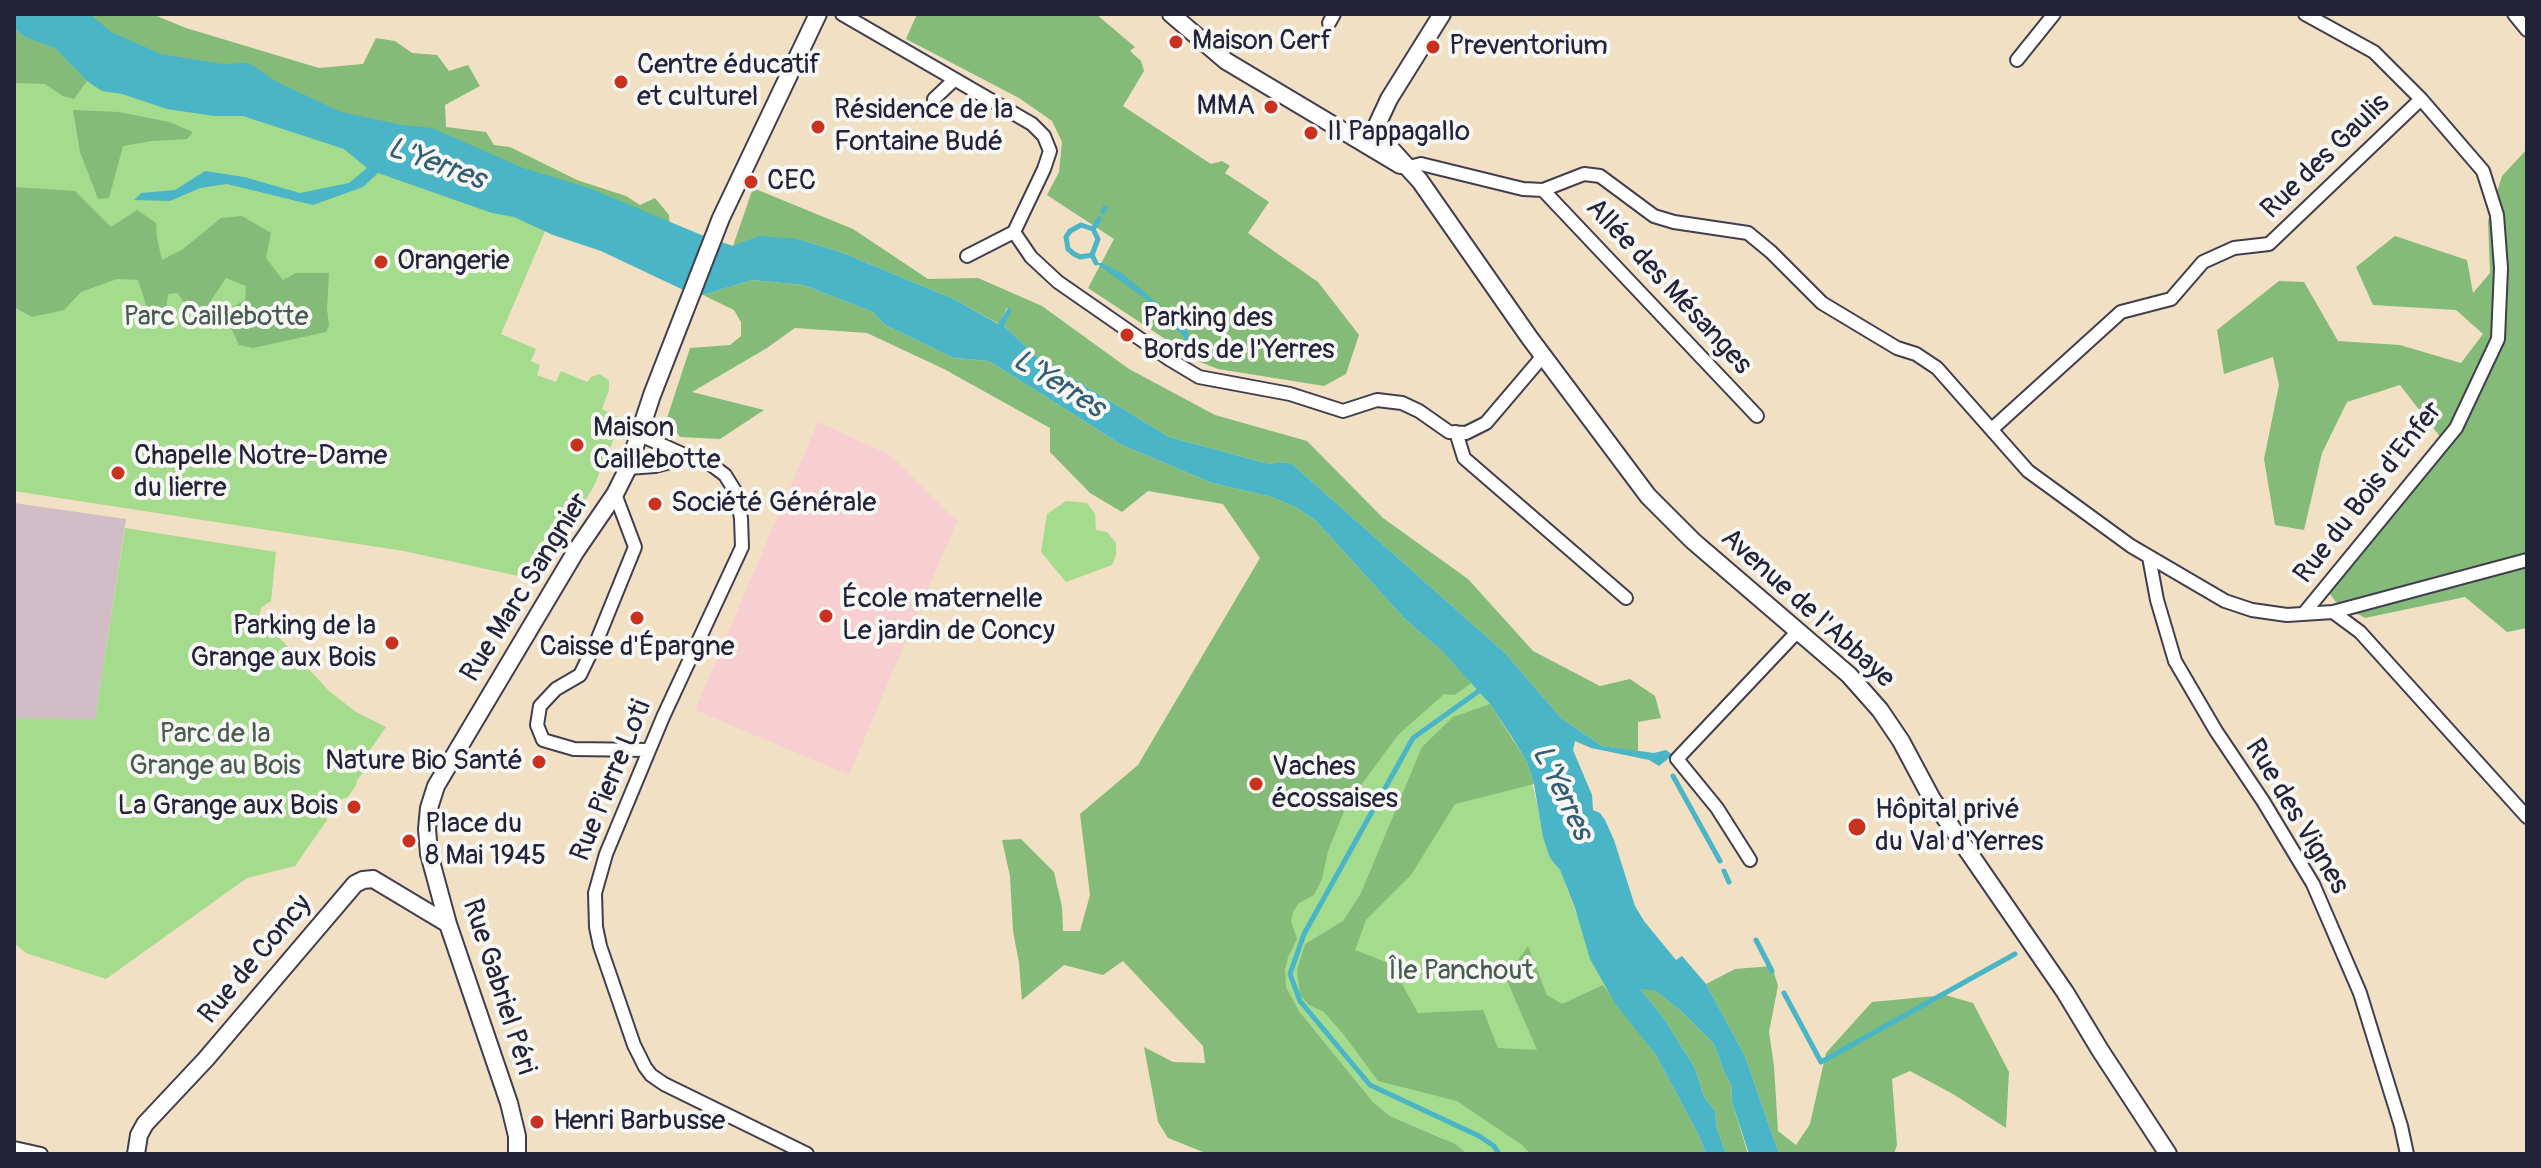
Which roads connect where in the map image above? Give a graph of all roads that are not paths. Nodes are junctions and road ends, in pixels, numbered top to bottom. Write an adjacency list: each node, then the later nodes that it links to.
1 (818, 14): 23 (street, Rue Marc Sangnier)
2 (842, 14): 10 (street)
3 (1171, 14): 14 (street)
4 (1442, 14): 13 (street)
5 (2054, 14): 9 (street)
6 (2305, 14): 12 (street, Rue du Bois d'Enfer)
7 (2514, 14): 8 (street)
8 (2527, 30)
9 (2017, 60)
10 (954, 80): 11 (street); 17 (street)
11 (934, 99)
12 (2421, 99): 21 (street, Rue des Gaulis); 30 (street, Rue du Bois d'Enfer)
13 (1376, 127): 14 (street); 15 (street, Avenue de l'Abbaye)
14 (1354, 139): 15 (street)
15 (1409, 167): 16 (street); 19 (street, Avenue de l'Abbaye)
16 (1543, 190): 20 (street, Allée des Mésanges); 21 (street)
17 (1014, 232): 18 (street); 22 (street)
18 (967, 256)
19 (1543, 356): 22 (street); 32 (street, Avenue de l'Abbaye)
20 (1757, 416)
21 (1992, 429): 27 (street)
22 (1456, 432): 29 (street)
23 (640, 435): 24 (street, Rue Pierre Loti); 25 (street, Rue Marc Sangnier)
24 (689, 457): 25 (street); 33 (street, Rue Pierre Loti)
25 (628, 468): 26 (street, Rue Marc Sangnier)
26 (615, 494): 33 (street); 35 (street, Rue Marc Sangnier)
27 (2149, 557): 30 (street); 46 (street, Rue des Vignes)
28 (2527, 560): 31 (street)
29 (1626, 598)
30 (2305, 612): 31 (street)
31 (2333, 612): 34 (street)
32 (1797, 632): 36 (street); 45 (street, Avenue de l'Abbaye)
33 (649, 750): 44 (street, Rue Pierre Loti)
34 (2527, 817)
35 (429, 854): 37 (street, Rue Gabriel Péri)
36 (1750, 860)
37 (448, 924): 38 (street, Rue Gabriel Péri); 41 (street, Rue de Concy)
38 (517, 1136): 42 (street, Rue Gabriel Péri); 43 (street, Rue Gabriel Péri)
39 (14, 1148): 40 (street)
40 (41, 1154)
41 (136, 1154)
42 (517, 1154)
43 (528, 1154)
44 (807, 1154)
45 (2168, 1154)
46 (2407, 1154)

